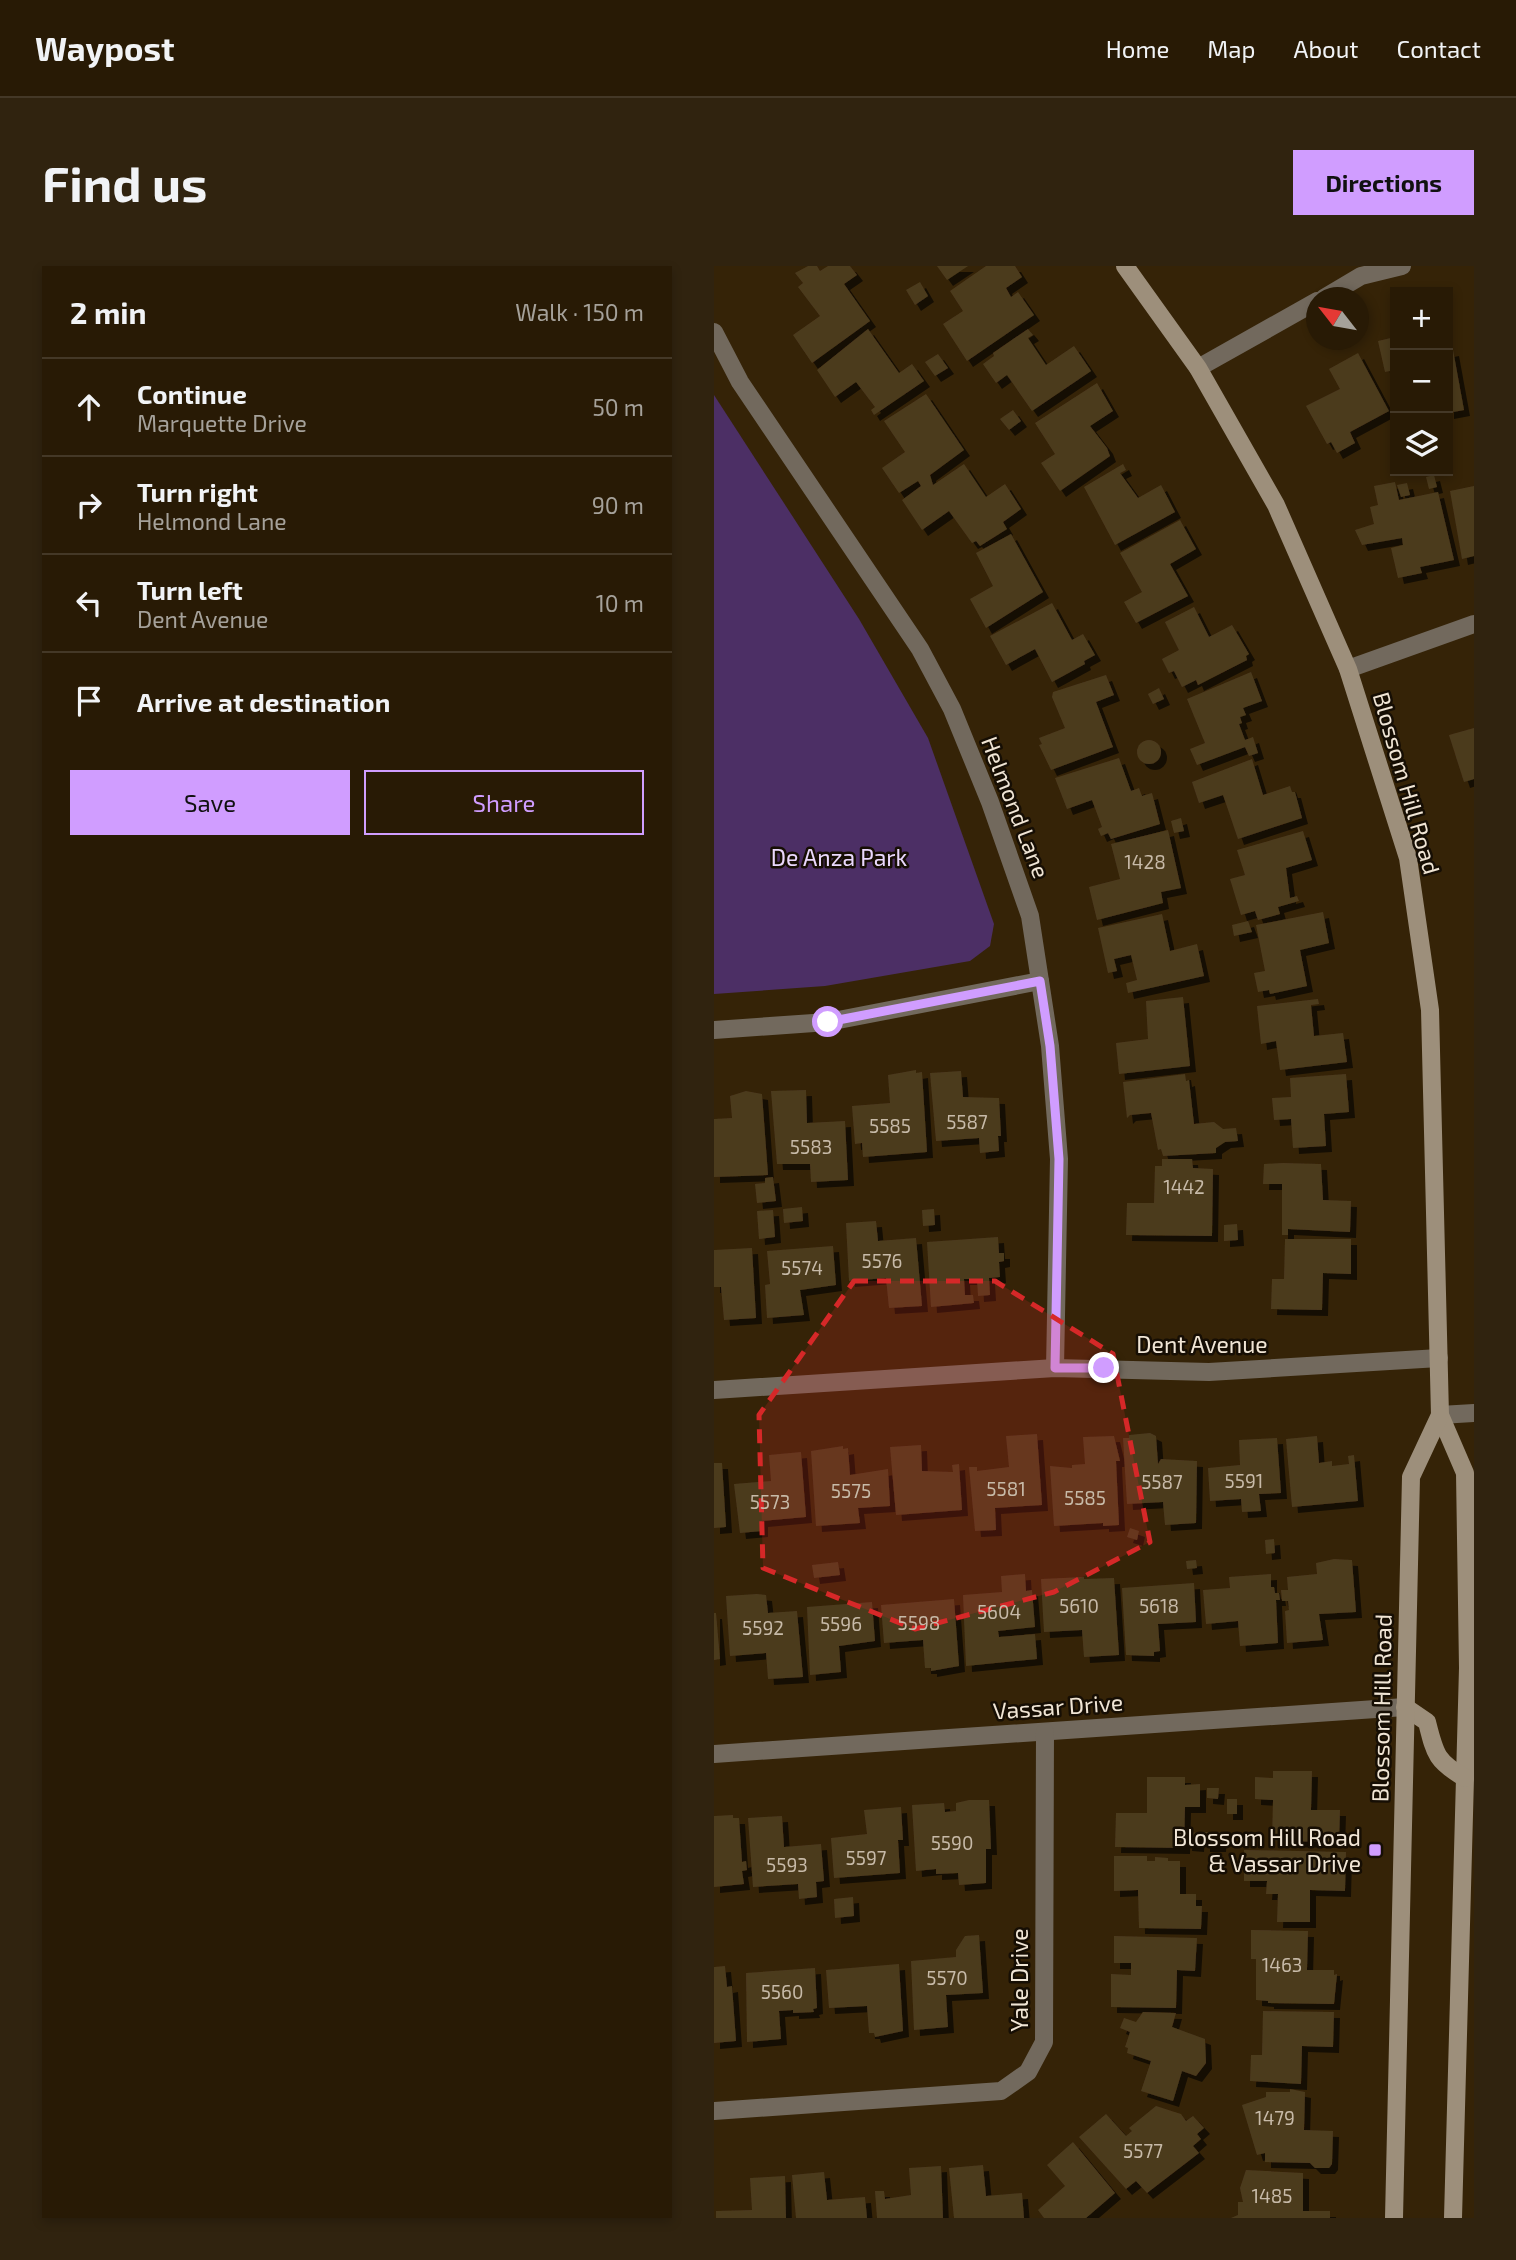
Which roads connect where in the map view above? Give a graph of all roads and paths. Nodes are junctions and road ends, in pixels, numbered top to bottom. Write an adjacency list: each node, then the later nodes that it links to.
1 (1125, 266): 6 (main road, Blossom Hill Road)
2 (1402, 266): 3 (street)
3 (1342, 287)
4 (1306, 308): 6 (street)
5 (714, 332): 9 (street, Helmond Lane)
6 (1198, 368): 8 (main road, Blossom Hill Road)
7 (1474, 624): 8 (street)
8 (1348, 669): 11 (main road, Blossom Hill Road)
9 (1040, 981): 10 (street); 12 (street, Helmond Lane)
10 (714, 1030)
11 (1439, 1358): 12 (street, Dent Avenue); 15 (main road, Blossom Hill Road)
12 (1055, 1368): 13 (street, Dent Avenue)
13 (714, 1390)
14 (1474, 1413): 15 (street)
15 (1440, 1415): 16 (main road, Blossom Hill Road); 19 (main road, Blossom Hill Road)
16 (1405, 1707): 17 (street, Vassar Drive); 19 (main road); 21 (main road, Blossom Hill Road)
17 (1045, 1732): 18 (street, Vassar Drive); 20 (street, Yale Drive)
18 (714, 1754)
19 (1465, 1778): 22 (main road, Blossom Hill Road)
20 (714, 2111)
21 (1394, 2218)
22 (1453, 2218)

